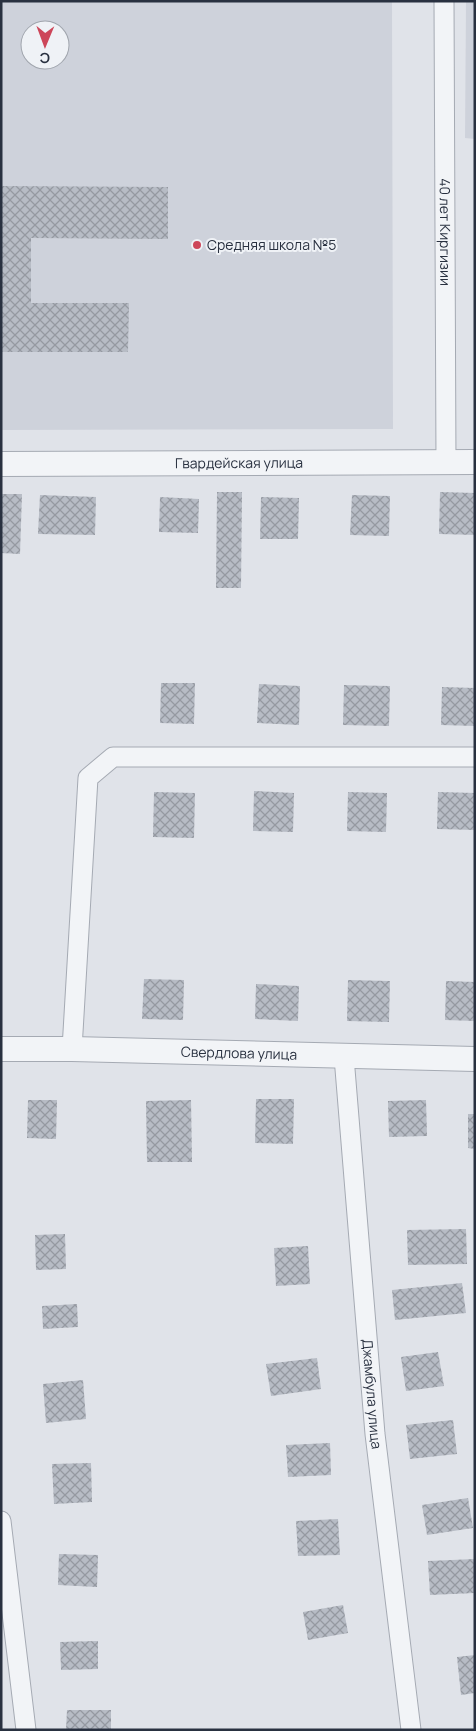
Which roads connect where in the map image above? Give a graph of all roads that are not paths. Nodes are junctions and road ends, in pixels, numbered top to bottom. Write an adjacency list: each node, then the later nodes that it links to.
1 (444, 1): 3 (street, 40 лет Киргизии)
2 (475, 462): 3 (street, Гвардейская улица)
3 (446, 463): 4 (street, Гвардейская улица)
4 (1, 464)
5 (475, 757): 7 (street)
6 (1, 1049): 7 (street, Свердлова улица)
7 (72, 1049): 8 (street, Свердлова улица)
8 (344, 1057): 9 (street, Свердлова улица); 12 (street, Джамбула улица)
9 (475, 1059)
10 (1, 1521): 11 (street)
11 (26, 1730)
12 (411, 1730)

